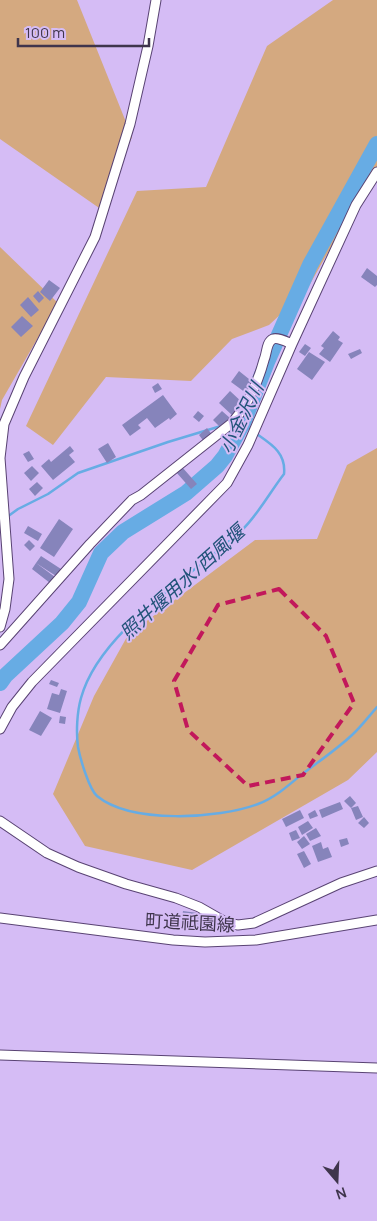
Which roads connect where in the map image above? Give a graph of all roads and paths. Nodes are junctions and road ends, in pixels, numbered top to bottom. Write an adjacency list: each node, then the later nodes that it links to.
1 (156, 0): 4 (street)
2 (377, 172): 3 (street)
3 (292, 344): 5 (street); 6 (street)
4 (0, 627)
5 (0, 645)
6 (0, 729)
7 (0, 821): 8 (street)
8 (377, 871)
9 (0, 918): 10 (street, 町道祗園線)
10 (377, 920)
11 (0, 1055): 12 (street)
12 (377, 1068)

